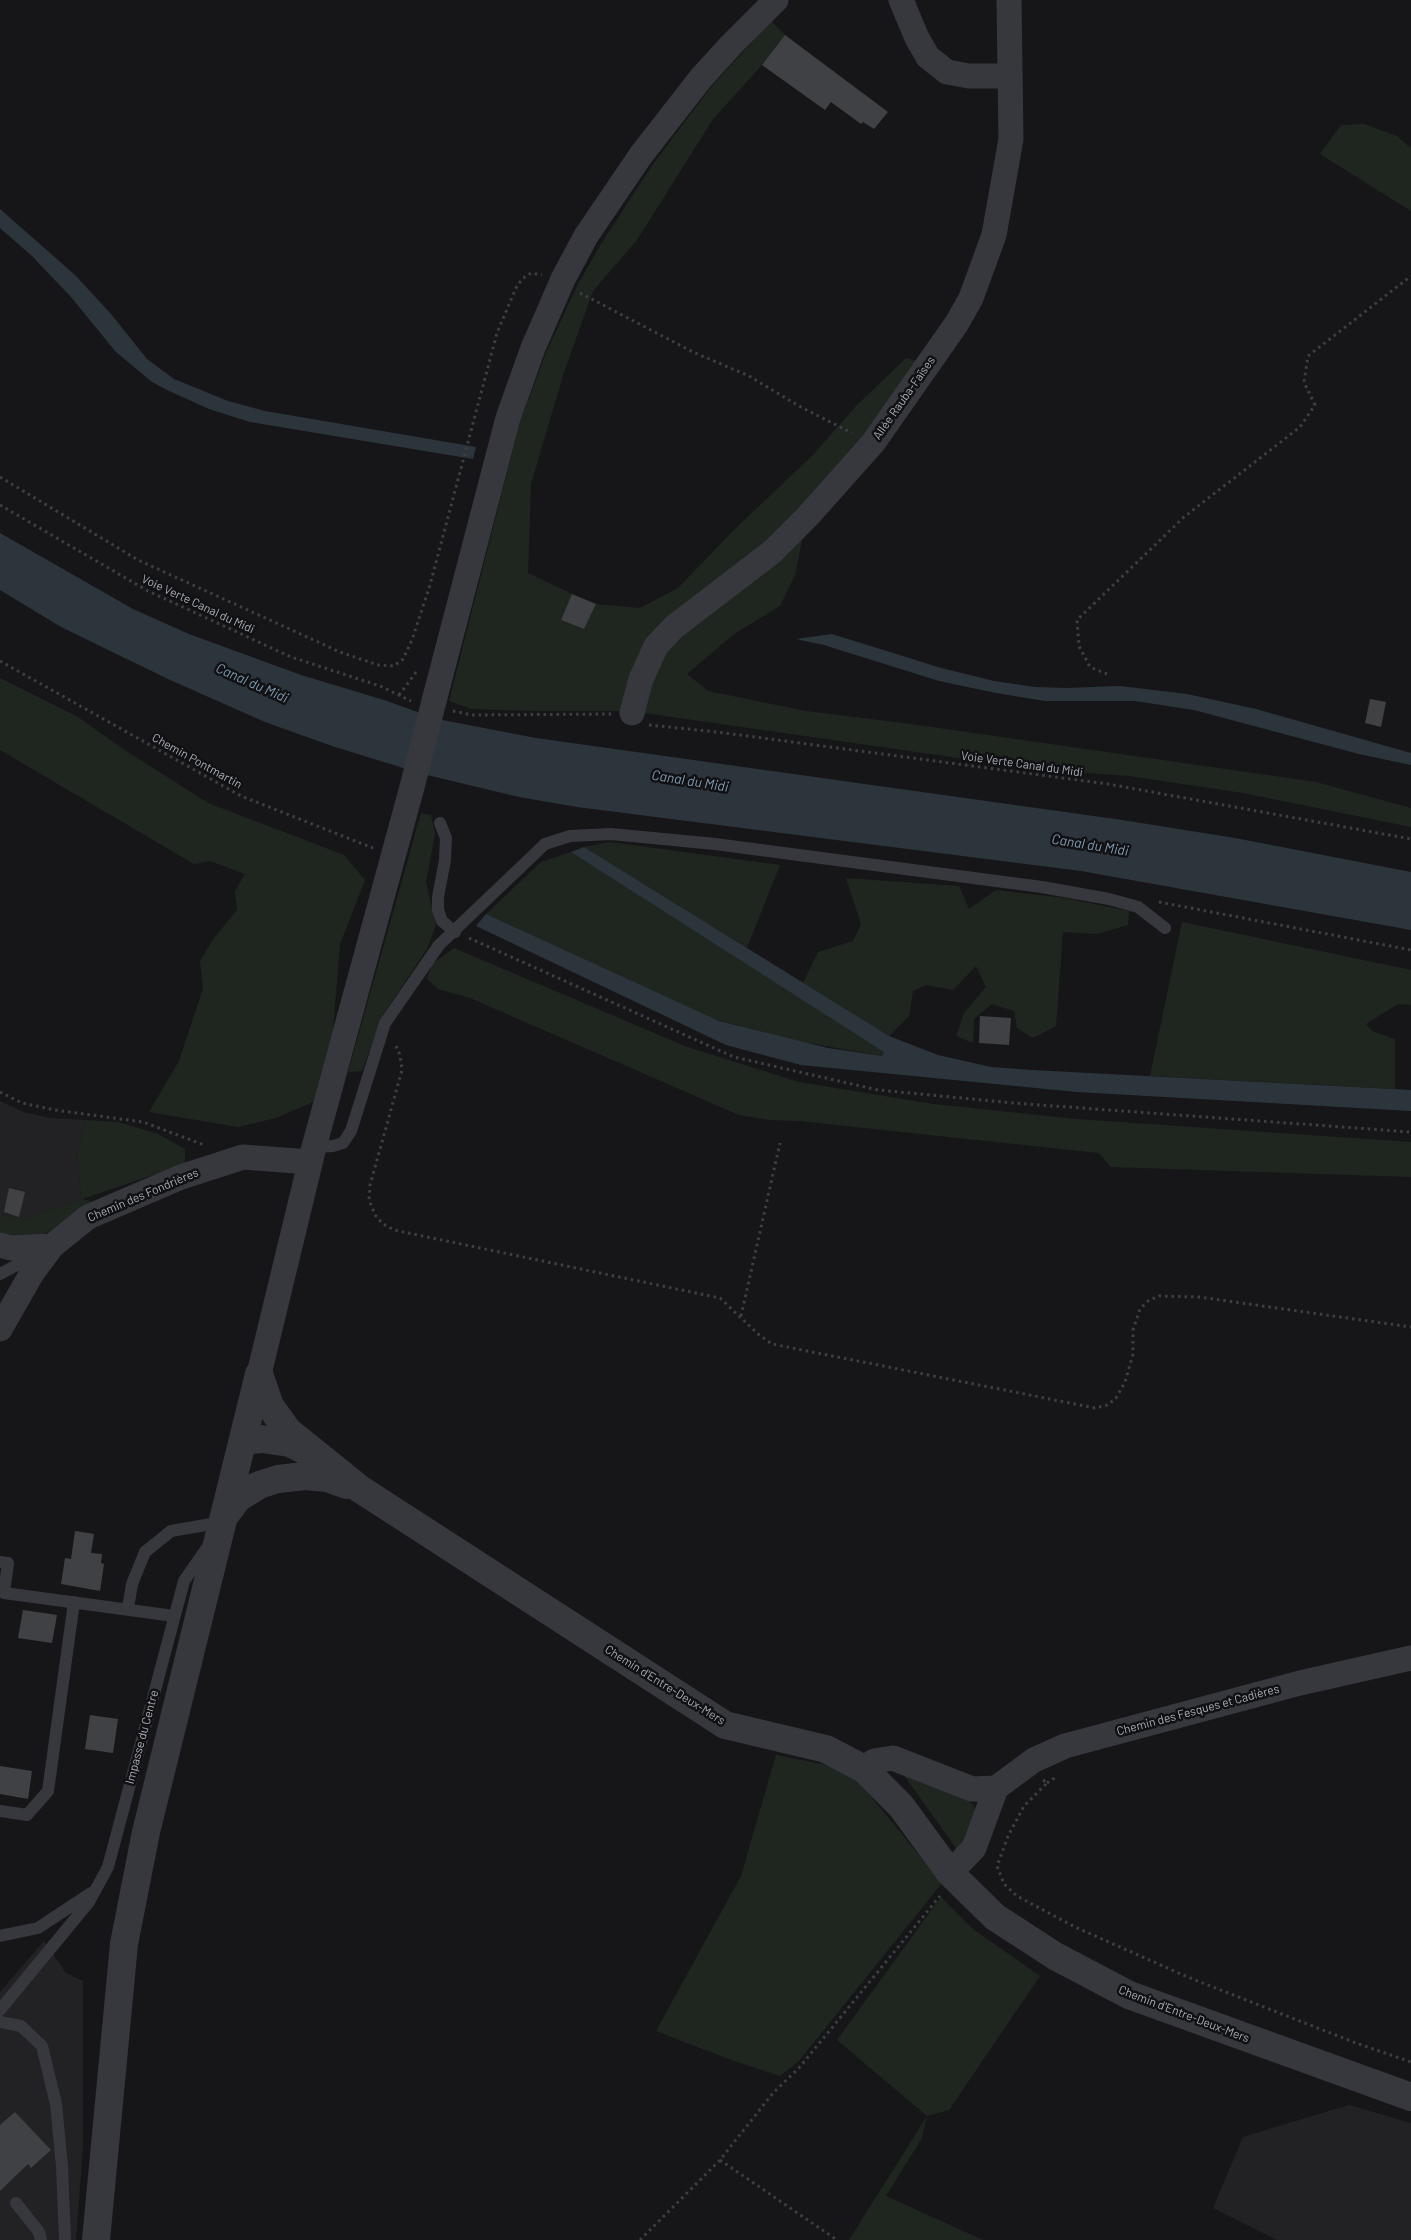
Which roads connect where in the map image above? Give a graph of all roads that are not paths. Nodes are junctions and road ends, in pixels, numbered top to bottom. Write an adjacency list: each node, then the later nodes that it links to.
1 (776, 0): 9 (street, bridge)
2 (901, 0): 4 (street)
3 (1009, 0): 4 (street, Allée Rauba-Faïses)
4 (1009, 76): 5 (street, Allée Rauba-Faïses)
5 (632, 713)
6 (440, 822): 8 (lane)
7 (1165, 928): 8 (lane)
8 (455, 932): 9 (lane)
9 (312, 1154): 11 (street, Chemin des Fondrières); 14 (street)
10 (0, 1244): 11 (street)
11 (52, 1246): 12 (lane); 13 (street, Chemin des Fondrières)
12 (0, 1274)
13 (0, 1329)
14 (259, 1374): 15 (street); 16 (street, Chemin d'Entre-Deux-Mers)
15 (242, 1448): 16 (street, Chemin d'Entre-Deux-Mers); 17 (street, Chemin d'Entre-Deux-Mers); 19 (street)
16 (318, 1457): 18 (street, Chemin d'Entre-Deux-Mers)
17 (291, 1477): 18 (street, Chemin d'Entre-Deux-Mers); 19 (street, Chemin d'Entre-Deux-Mers)
18 (360, 1489): 25 (street, Chemin d'Entre-Deux-Mers)
19 (225, 1518): 22 (lane); 23 (lane, Impasse du Centre); 37 (street)
20 (0, 1562): 21 (lane)
21 (74, 1602): 22 (lane); 27 (lane)
22 (128, 1608): 23 (lane)
23 (174, 1616): 29 (lane, Impasse du Centre)
24 (1411, 1658): 26 (street, Chemin des Fesques et Cadières)
25 (864, 1769): 26 (street); 28 (street, Chemin d'Entre-Deux-Mers)
26 (996, 1788): 28 (street)
27 (0, 1811)
28 (952, 1876): 33 (street, Chemin d'Entre-Deux-Mers)
29 (95, 1890): 30 (lane); 31 (lane, Impasse du Centre)
30 (0, 1936)
31 (0, 2010)
32 (0, 2022): 36 (lane)
33 (1411, 2098)
34 (16, 2204): 35 (lane)
35 (40, 2240)
36 (65, 2240)
37 (96, 2240)

